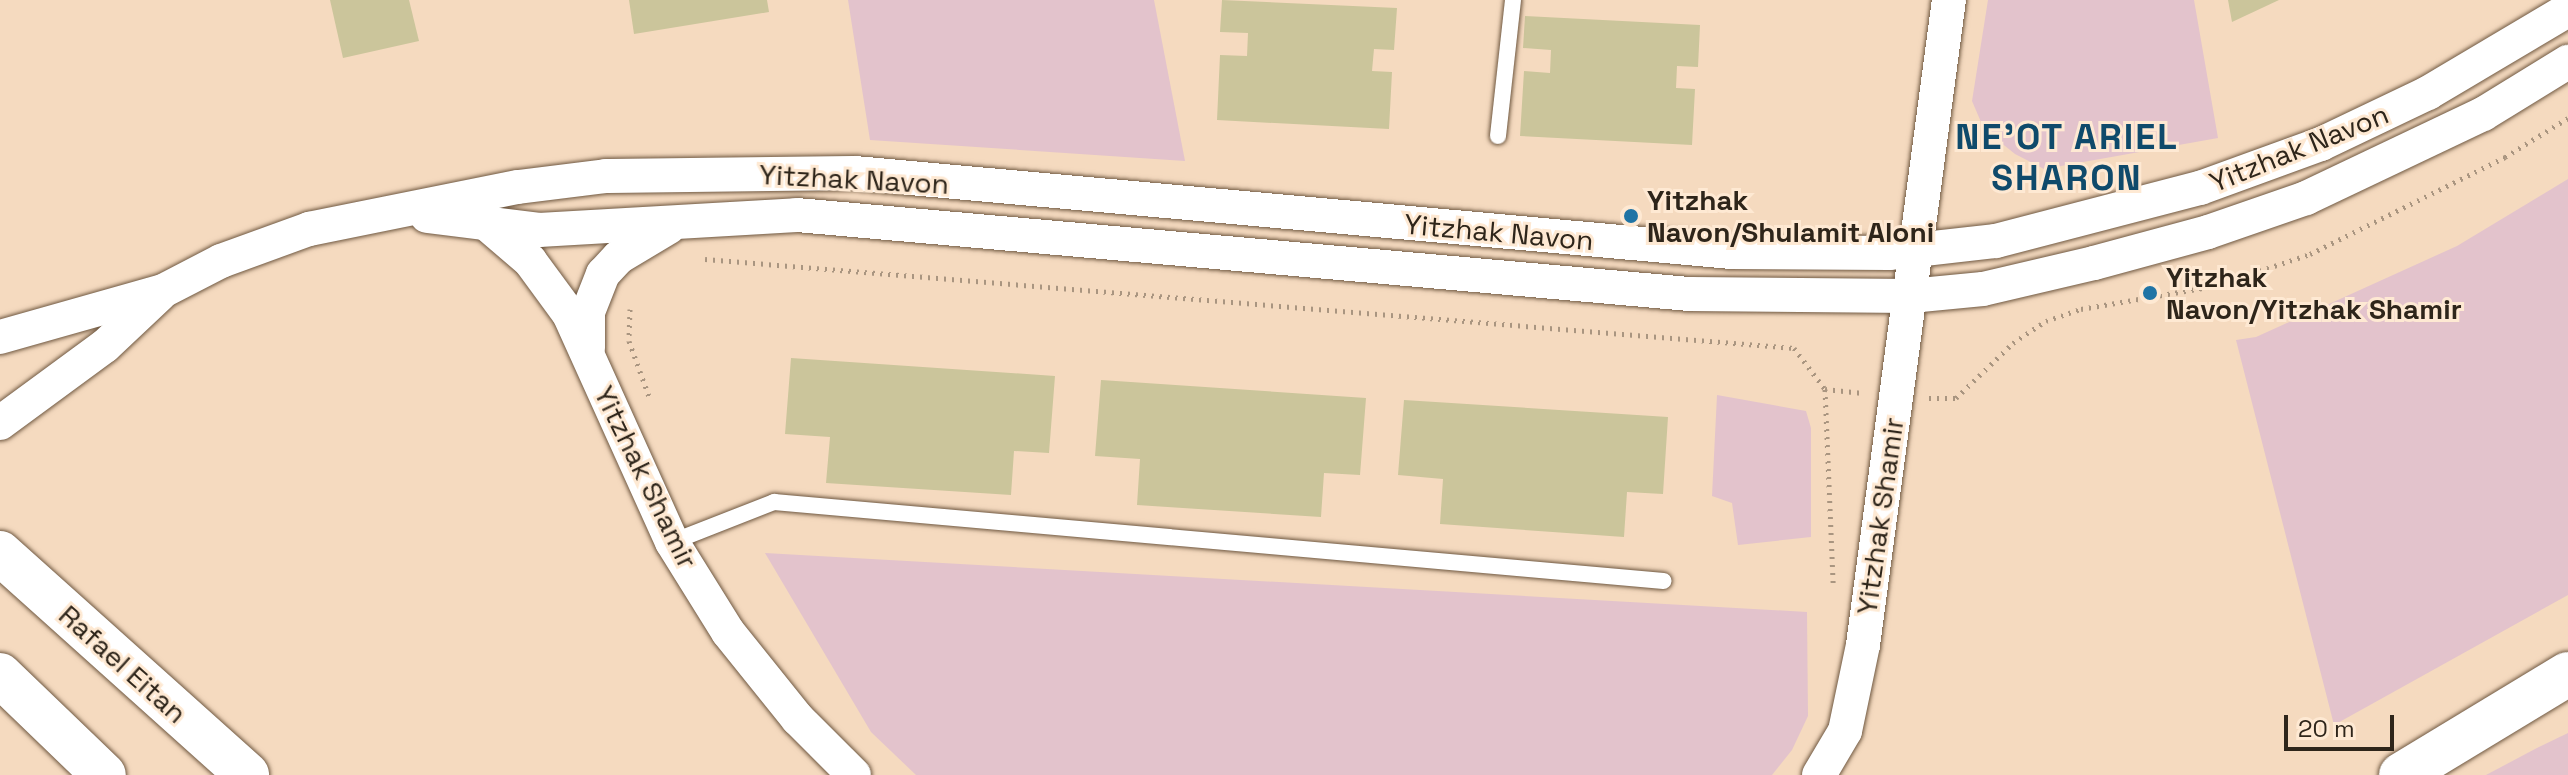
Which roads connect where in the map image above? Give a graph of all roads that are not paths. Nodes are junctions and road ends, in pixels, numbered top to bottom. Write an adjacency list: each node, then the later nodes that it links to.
1 (1513, 0): 5 (lane)
2 (1949, 0): 9 (street, Yitzhak Shamir)
3 (2568, 10): 9 (street, Yitzhak Navon)
4 (2568, 62): 11 (street, Yitzhak Navon)
5 (1498, 136)
6 (386, 215): 8 (street, Yitzhak Navon); 9 (street, Yitzhak Navon); 10 (street, Yitzhak Navon)
7 (683, 221): 8 (street, Yitzhak Navon); 11 (street, Yitzhak Navon); 13 (street, Yitzhak Shamir)
8 (487, 224): 13 (street, Yitzhak Shamir)
9 (1915, 250): 11 (street, Yitzhak Shamir)
10 (163, 291): 12 (street, Yitzhak Navon); 14 (street, Yitzhak Navon)
11 (1910, 296): 24 (street, Yitzhak Shamir)
12 (0, 337)
13 (592, 364): 15 (street, Yitzhak Shamir)
14 (0, 423)
15 (672, 542): 17 (lane); 23 (street, Yitzhak Shamir)
16 (0, 553): 22 (main road, Rafael Eitan)
17 (1664, 581)
18 (2568, 674): 25 (main road)
19 (0, 675): 21 (main road)
20 (2568, 705): 26 (main road)
21 (104, 775)
22 (247, 775)
23 (854, 775)
24 (1819, 775)
25 (2401, 775)
26 (2429, 775)

